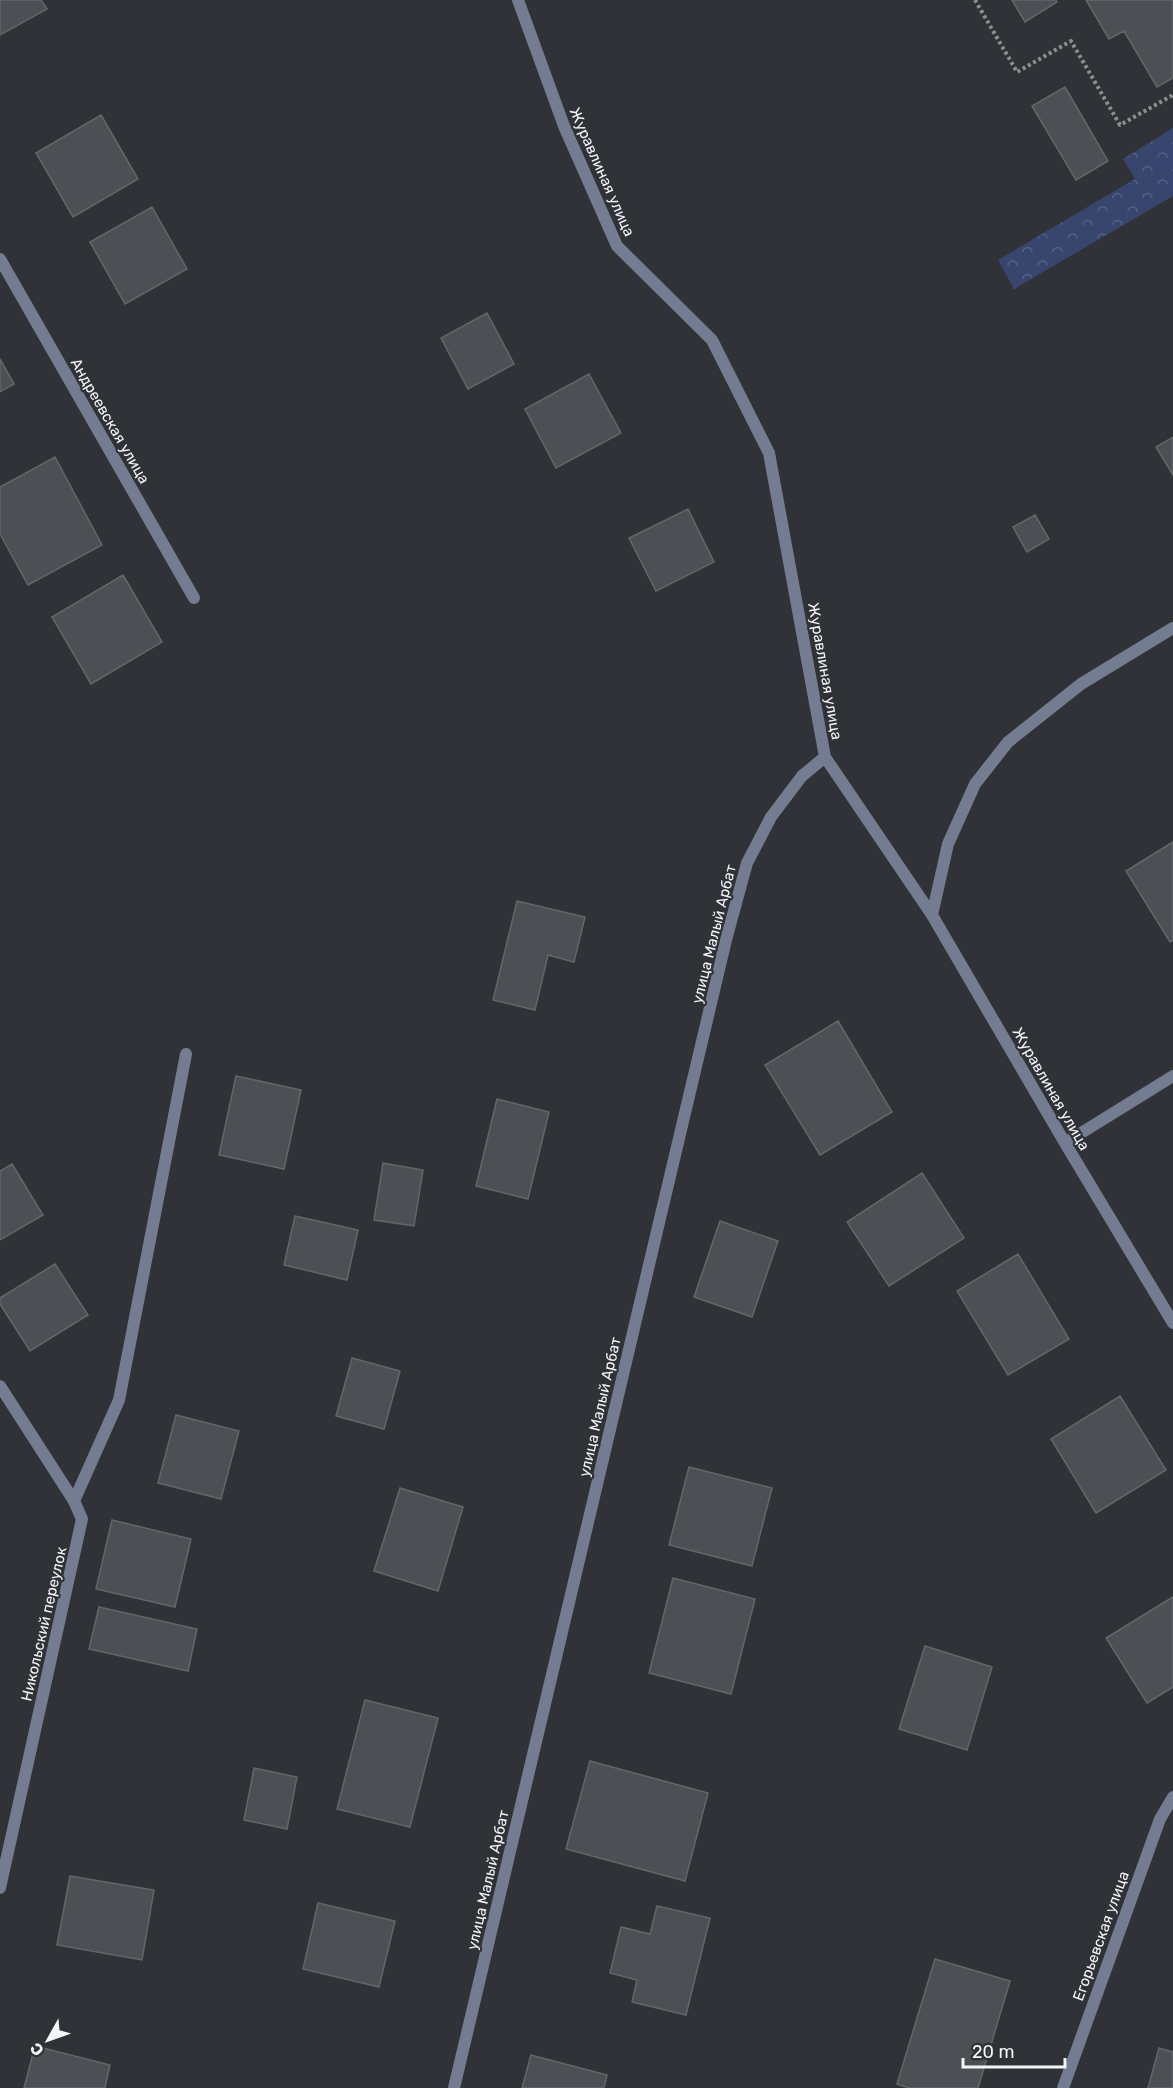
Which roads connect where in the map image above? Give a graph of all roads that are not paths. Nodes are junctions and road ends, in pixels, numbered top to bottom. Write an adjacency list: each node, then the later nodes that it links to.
1 (518, 0): 5 (street, Журавлиная улица)
2 (0, 259): 3 (street, Андреевская улица)
3 (194, 598)
4 (1173, 628): 6 (street)
5 (825, 757): 6 (street, Журавлиная улица); 15 (street, улица Малый Арбат)
6 (932, 915): 9 (street, Журавлиная улица)
7 (186, 1054): 12 (street)
8 (1173, 1076): 9 (street)
9 (1065, 1143): 10 (street, Журавлиная улица)
10 (1173, 1323)
11 (0, 1386): 12 (street, Никольский переулок)
12 (74, 1501): 14 (street, Никольский переулок)
13 (1173, 1797): 16 (street, Егорьевская улица)
14 (0, 1888)
15 (454, 2088)
16 (1063, 2088)

